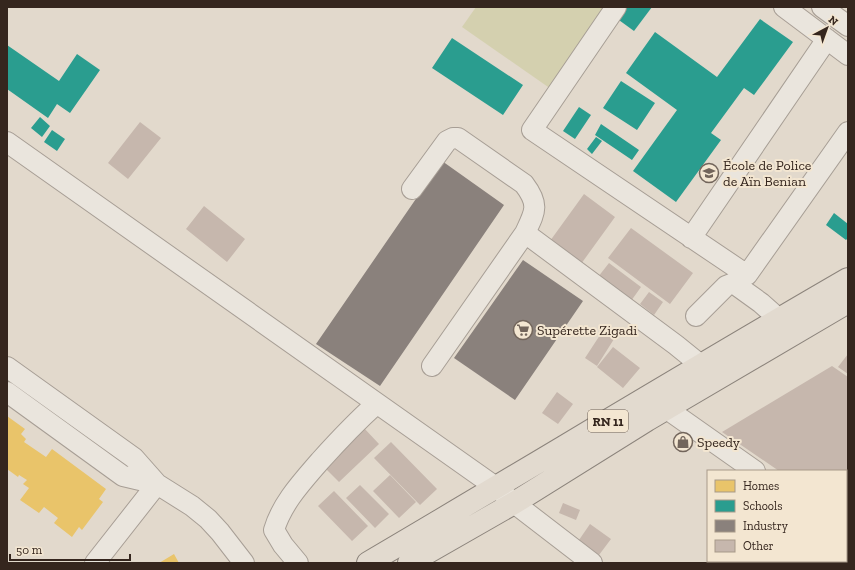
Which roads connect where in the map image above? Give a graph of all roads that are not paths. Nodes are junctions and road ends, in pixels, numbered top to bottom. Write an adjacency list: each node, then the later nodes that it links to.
1 (616, 7): 11 (street)
2 (784, 7): 5 (street)
3 (822, 7): 4 (street)
4 (848, 26)
5 (826, 39): 6 (street); 11 (street)
6 (848, 55)
7 (848, 132): 11 (street)
8 (7, 142): 21 (street)
9 (412, 188): 10 (street)
10 (525, 233): 16 (street); 17 (street)
11 (690, 238)
12 (848, 278): 15 (main road, RN 11)
13 (848, 302): 19 (main road, RN 11)
14 (696, 316): 15 (street)
15 (779, 319): 16 (main road, RN 11)
16 (700, 365): 19 (street); 25 (main road, RN 11)
17 (432, 366)
18 (7, 367): 24 (street)
19 (717, 379): 22 (main road, RN 11)
20 (7, 392): 24 (street)
21 (376, 404): 25 (street); 30 (street)
22 (667, 410): 23 (street); 26 (main road, RN 11)
23 (755, 470)
24 (157, 484): 28 (street); 29 (street)
25 (497, 488): 26 (street); 31 (main road, RN 11)
26 (514, 503): 27 (street); 32 (main road, RN 11)
27 (584, 560)
28 (96, 563)
29 (244, 563)
30 (298, 563)
31 (368, 563)
32 (408, 563)

